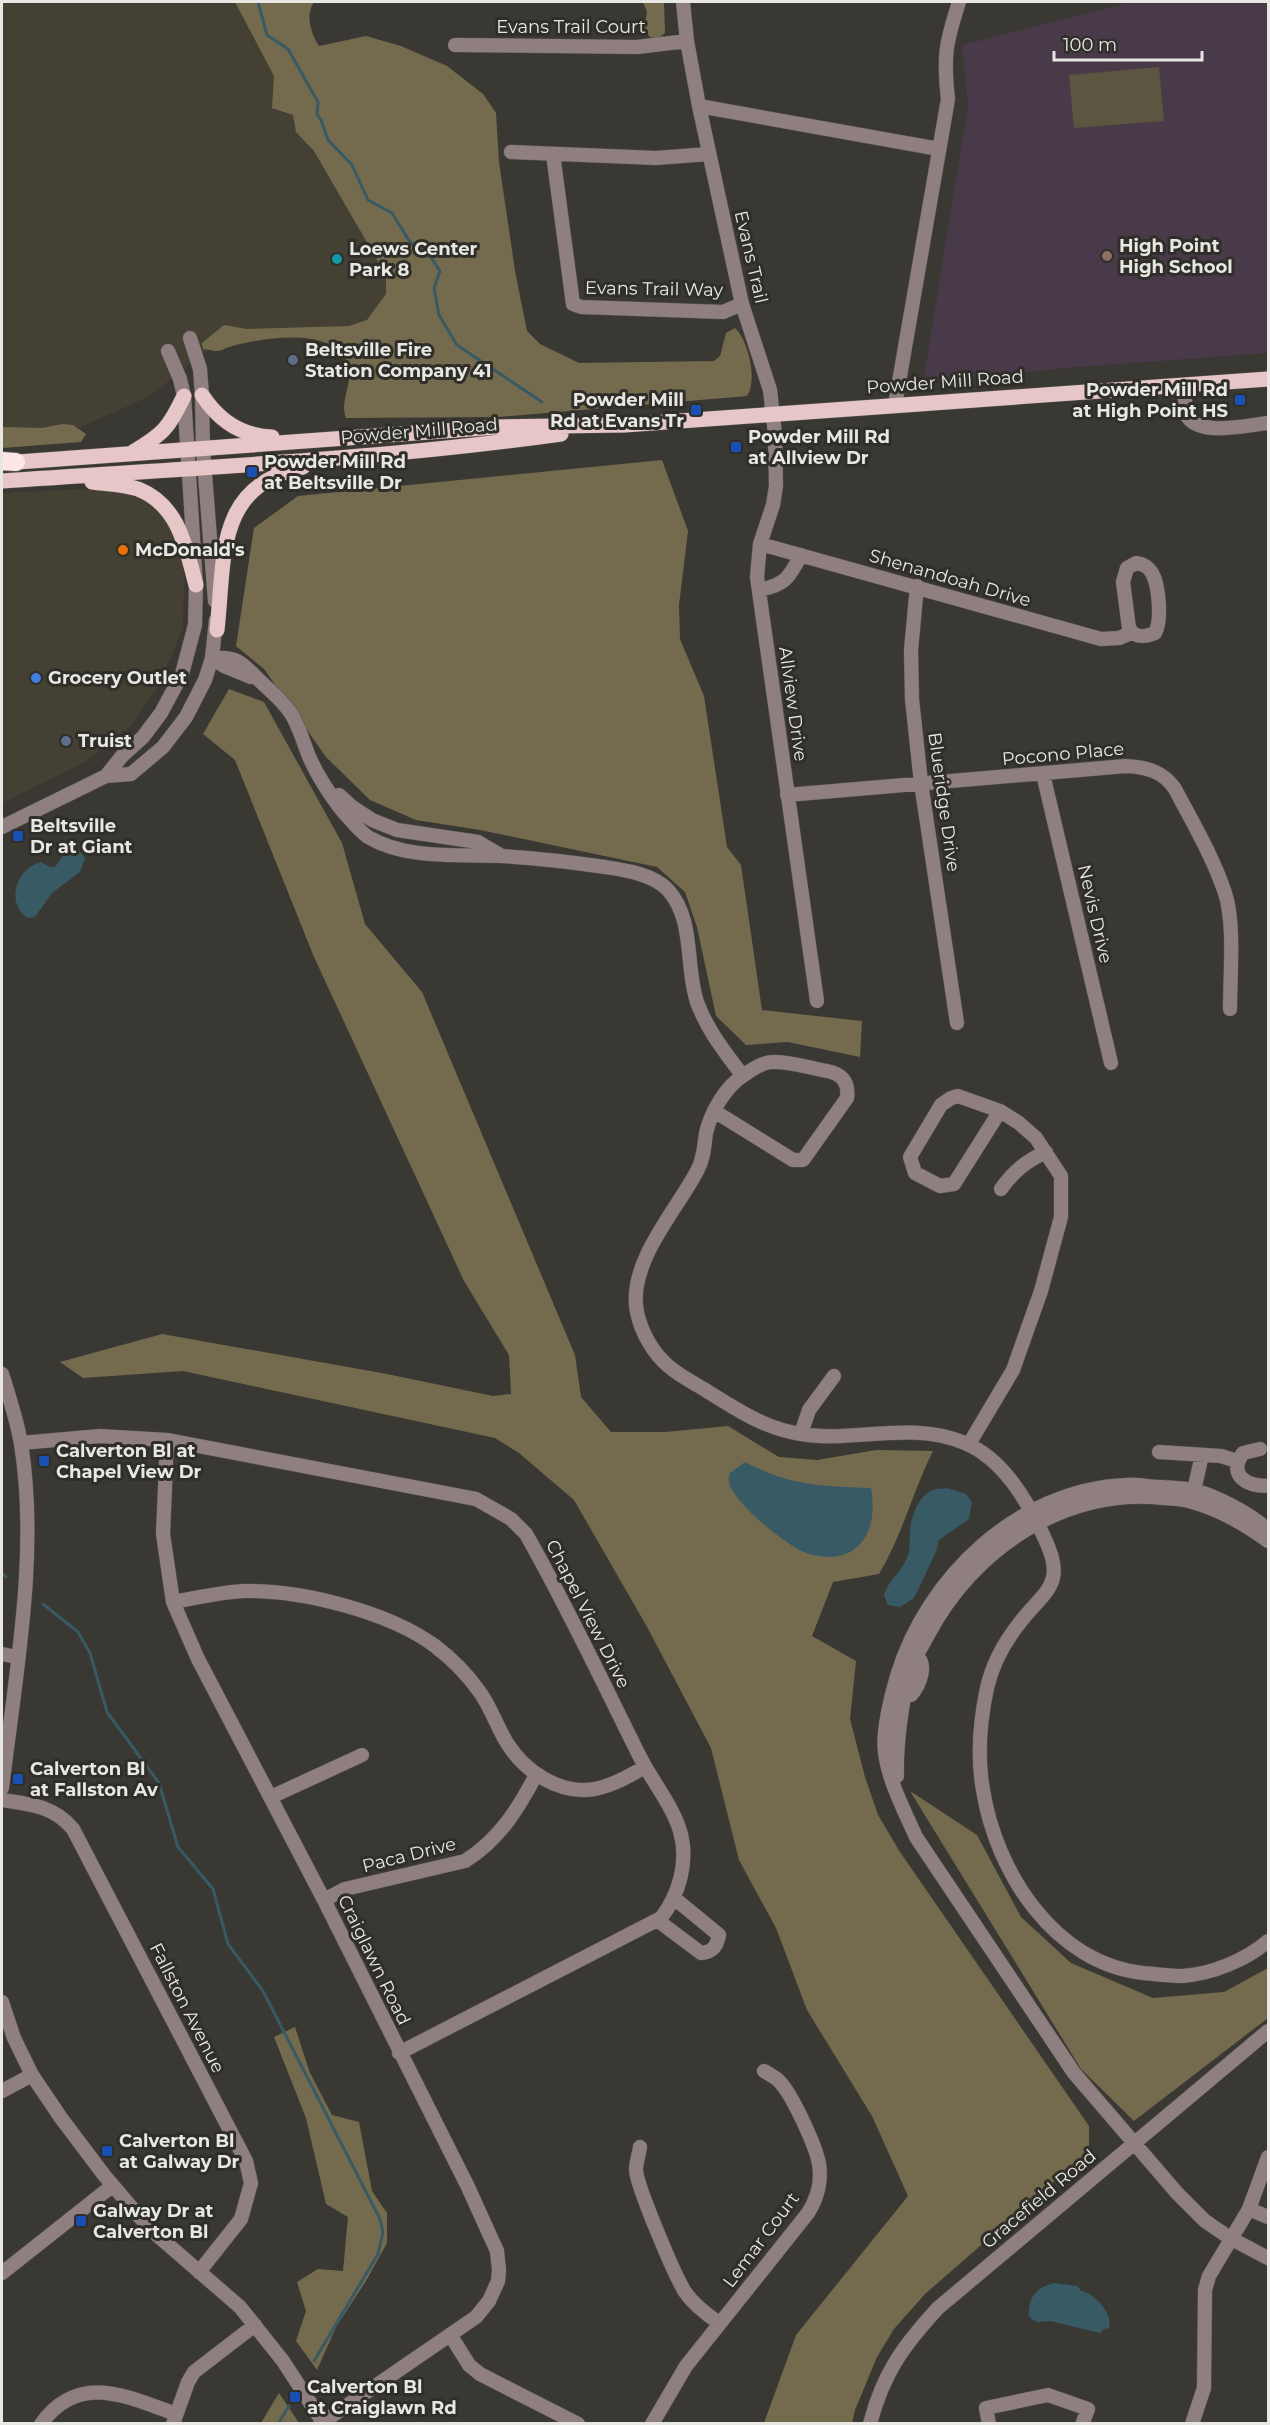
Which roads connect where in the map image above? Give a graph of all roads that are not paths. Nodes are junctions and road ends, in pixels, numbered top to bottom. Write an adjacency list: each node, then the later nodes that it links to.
1 (683, 2): 3 (street, Evans Trail)
2 (959, 2): 6 (street)
3 (687, 41): 4 (street, Evans Trail Court); 5 (street, Evans Trail)
4 (455, 45)
5 (699, 106): 6 (street); 9 (street, Evans Trail)
6 (939, 149): 17 (street)
7 (511, 152): 8 (street)
8 (553, 154): 9 (street); 10 (street, Evans Trail Way)
9 (709, 154): 10 (street, Evans Trail)
10 (742, 304): 18 (street, Evans Trail)
11 (190, 338): 15 (street)
12 (168, 351): 16 (street)
13 (1269, 379): 14 (main road, Powder Mill Road)
14 (1183, 385): 17 (main road, Powder Mill Road); 19 (street)
15 (202, 395): 21 (main road); 22 (street)
16 (184, 396): 22 (street); 23 (main road)
17 (895, 405): 18 (main road, Powder Mill Road)
18 (771, 415): 20 (main road, Powder Mill Road); 30 (street, Allview Drive)
19 (1269, 423)
20 (624, 425): 21 (main road, Powder Mill Road); 24 (main road, Powder Mill Road)
21 (347, 438): 22 (main road, Powder Mill Road)
22 (196, 449): 23 (main road, Powder Mill Road); 26 (street); 27 (street)
23 (132, 453): 25 (main road, Powder Mill Road)
24 (348, 458): 26 (main road, Powder Mill Road); 35 (main road)
25 (6, 462)
26 (205, 467): 27 (main road, Powder Mill Road); 35 (street)
27 (189, 468): 28 (main road, Powder Mill Road); 32 (street)
28 (62, 477): 29 (main road, Powder Mill Road); 32 (main road)
29 (2, 481)
30 (760, 544): 31 (street, Shenandoah Drive); 34 (street, Allview Drive)
31 (801, 555): 33 (street, Shenandoah Drive); 34 (street)
32 (196, 585): 39 (street)
33 (917, 586): 36 (street, Shenandoah Drive); 41 (street, Blueridge Drive)
34 (759, 590): 42 (street, Allview Drive)
35 (216, 630): 37 (street)
36 (1131, 633): 36 (street, Shenandoah Drive)
37 (212, 658): 39 (street); 40 (street)
38 (1043, 774): 41 (street, Pocono Place); 47 (street, Pocono Place); 49 (street, Nevis Drive)
39 (106, 776): 43 (street)
40 (322, 778): 44 (street); 44 (street)
41 (921, 783): 42 (street, Pocono Place); 48 (street, Blueridge Drive)
42 (787, 795): 46 (street, Allview Drive)
43 (2, 827)
44 (394, 839): 45 (street); 45 (street)
45 (502, 856): 50 (street)
46 (817, 1001)
47 (1230, 1009)
48 (957, 1023)
49 (1112, 1063)
50 (742, 1076): 51 (street); 51 (street)
51 (714, 1111): 57 (street)
52 (1000, 1111): 52 (street); 53 (street)
53 (1046, 1152): 54 (street); 60 (street)
54 (1001, 1190)
55 (2, 1374): 59 (street)
56 (834, 1376): 57 (street)
57 (801, 1434): 60 (street)
58 (167, 1440): 59 (street, Chapel View Drive); 70 (street, Craiglawn Road); 77 (street, Chapel View Drive)
59 (21, 1443): 73 (street)
60 (969, 1444): 67 (street)
61 (1260, 1449): 64 (street)
62 (1159, 1452): 63 (street)
63 (1202, 1455): 64 (street); 66 (street)
64 (1238, 1461): 65 (street)
65 (1269, 1486)
66 (1193, 1496): 67 (street); 68 (street); 69 (street)
67 (1033, 1517): 72 (street); 86 (street)
68 (1269, 1530)
69 (1269, 1540)
70 (173, 1602): 78 (street); 81 (street, Craiglawn Road)
71 (2, 1654): 73 (street)
72 (911, 1654): 74 (street); 75 (street)
73 (17, 1657): 79 (street)
74 (890, 1698): 75 (street); 80 (street)
75 (905, 1701): 80 (street)
76 (362, 1755): 81 (street)
77 (645, 1767): 78 (street); 83 (street, Chapel View Drive)
78 (536, 1775): 84 (street, Paca Drive)
79 (2, 1788)
80 (898, 1796): 93 (street)
81 (272, 1797): 84 (street, Craiglawn Road)
82 (2, 1800): 101 (street, Fallston Avenue)
83 (674, 1898): 85 (street, Chapel View Drive); 85 (street)
84 (324, 1900): 89 (street, Craiglawn Road)
85 (657, 1920): 89 (street, Chapel View Drive)
86 (1269, 1941)
87 (2, 2002): 91 (street)
88 (1269, 2031): 93 (street, Gracefield Road)
89 (399, 2053): 105 (street, Craiglawn Road)
90 (764, 2071): 103 (street, Lemar Court)
91 (32, 2075): 92 (street); 96 (street)
92 (2, 2091)
93 (1134, 2142): 99 (street); 112 (street, Gracefield Road)
94 (640, 2147): 103 (street)
95 (1268, 2159): 97 (street)
96 (112, 2186): 101 (street); 102 (street)
97 (1249, 2209): 98 (street); 99 (street)
98 (1269, 2217)
99 (1230, 2238): 100 (street); 114 (street)
100 (1269, 2258)
101 (199, 2272): 104 (street)
102 (2, 2273)
103 (719, 2323): 111 (street, Lemar Court)
104 (255, 2325): 106 (street); 107 (street)
105 (451, 2336): 107 (street, Craiglawn Road); 110 (street)
106 (175, 2419): 109 (street)
107 (324, 2423)
108 (1081, 2423): 113 (street)
109 (41, 2424)
110 (578, 2424)
111 (652, 2424)
112 (870, 2424)
113 (989, 2424)
114 (1192, 2424)

